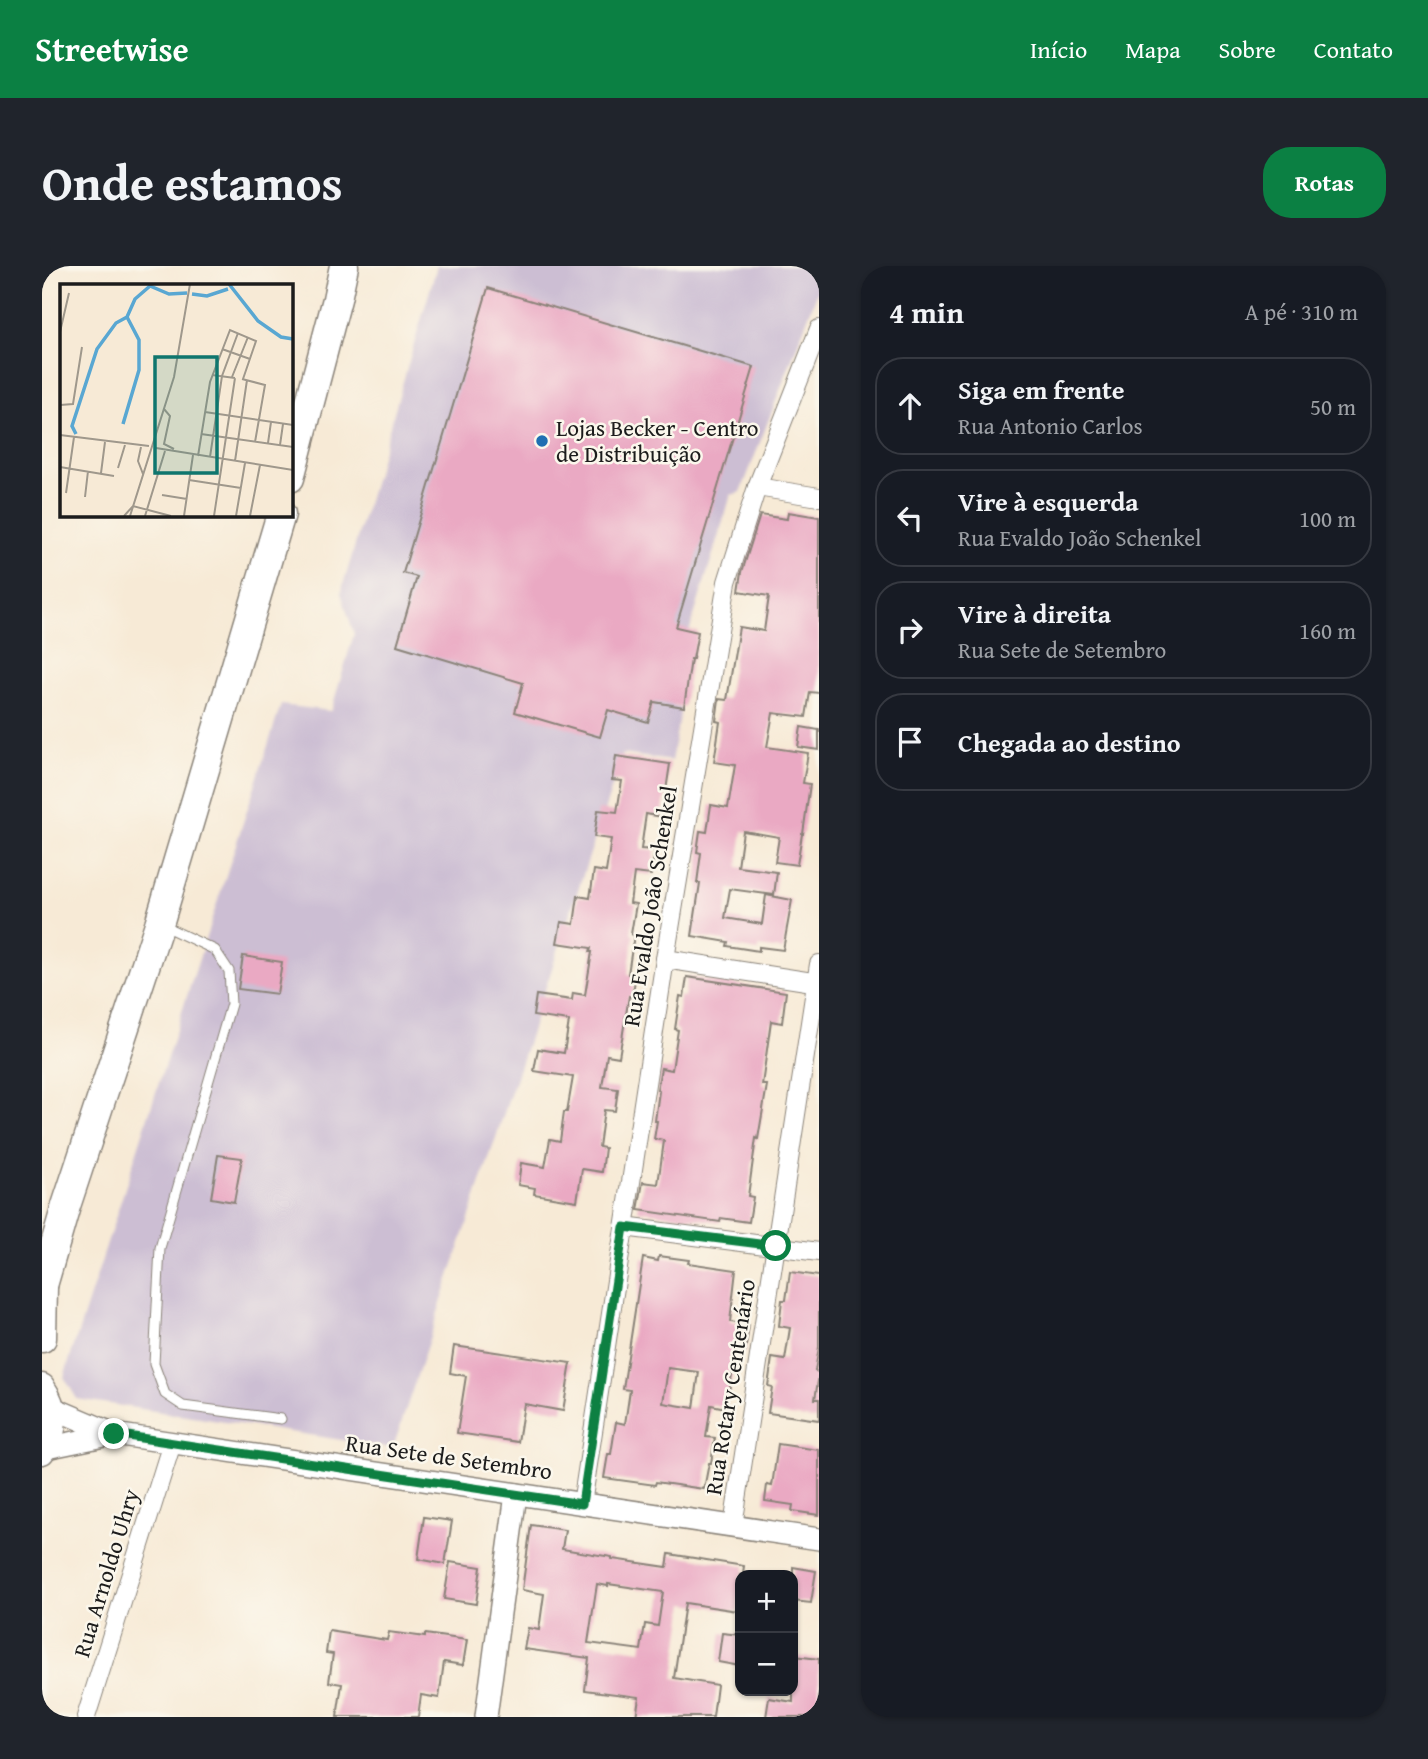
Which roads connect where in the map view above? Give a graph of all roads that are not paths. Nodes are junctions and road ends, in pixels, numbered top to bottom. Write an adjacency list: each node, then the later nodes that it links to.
1 (344, 266): 3 (highway)
2 (819, 329): 4 (street, Rua Evaldo João Schenkel)
3 (292, 470)
4 (757, 487): 5 (street); 8 (street, Rua Evaldo João Schenkel)
5 (819, 496)
6 (280, 516): 7 (highway)
7 (159, 924): 14 (highway); 17 (lane)
8 (665, 959): 10 (street); 11 (street, Rua Evaldo João Schenkel)
9 (819, 964): 10 (street, Rua Rotary Centenário)
10 (818, 983): 12 (street, Rua Rotary Centenário)
11 (624, 1227): 12 (street); 22 (street, Rua Evaldo João Schenkel)
12 (776, 1246): 13 (street); 23 (street, Rua Rotary Centenário)
13 (819, 1252)
14 (42, 1287): 15 (highway)
15 (42, 1338)
16 (48, 1397): 18 (street, Rua Sete de Setembro); 20 (main road)
17 (281, 1419)
18 (114, 1434): 19 (street, Rua Sete de Setembro); 20 (street, Rua Sete de Setembro)
19 (172, 1443): 21 (street, Rua Sete de Setembro); 25 (street, Rua Arnoldo Uhry)
20 (44, 1450)
21 (516, 1494): 22 (street, Rua Sete de Setembro); 26 (street)
22 (582, 1504): 23 (street, Rua Sete de Setembro)
23 (733, 1526): 24 (street, Rua Sete de Setembro)
24 (819, 1539)
25 (86, 1717)
26 (486, 1717)

